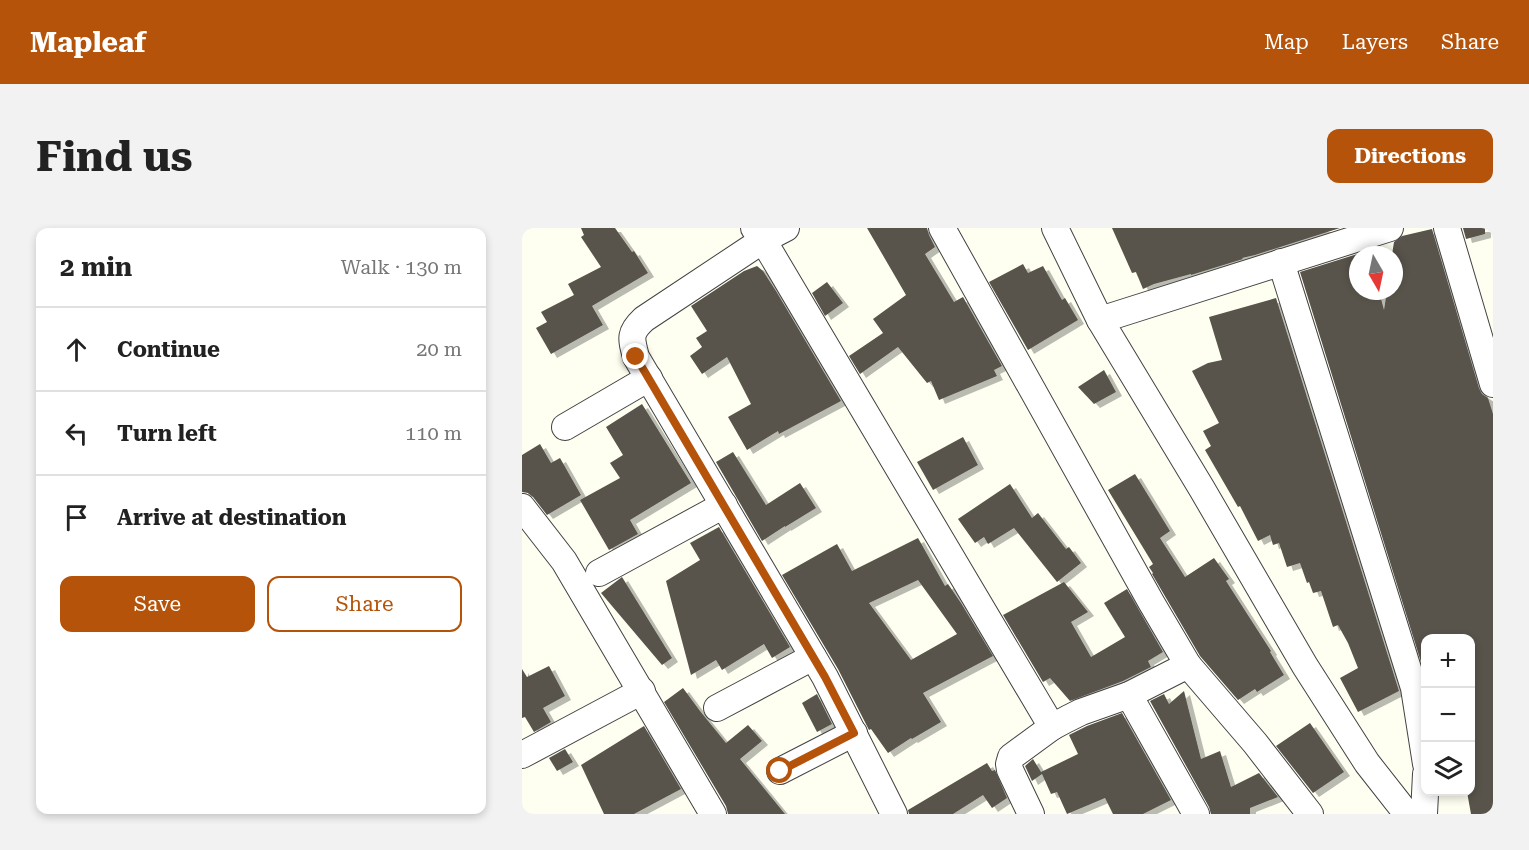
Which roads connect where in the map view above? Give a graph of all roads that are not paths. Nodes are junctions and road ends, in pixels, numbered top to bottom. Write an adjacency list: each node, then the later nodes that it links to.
1 (786, 228): 6 (street)
2 (942, 228): 16 (street)
3 (1055, 228): 8 (street)
4 (1390, 228): 7 (street)
5 (1447, 228): 10 (street)
6 (758, 234): 9 (street); 20 (street)
7 (1281, 262): 8 (street); 22 (street)
8 (1100, 320): 31 (street)
9 (649, 378): 11 (street); 12 (street)
10 (1493, 384)
11 (565, 427)
12 (724, 505): 14 (street); 15 (street)
13 (522, 507): 17 (street)
14 (599, 573)
15 (813, 657): 19 (street); 21 (street)
16 (1188, 665): 18 (street); 30 (street)
17 (642, 691): 23 (street); 26 (street)
18 (1129, 696): 20 (street); 29 (street)
19 (717, 708)
20 (1052, 727): 28 (street)
21 (854, 733): 24 (street); 27 (street)
22 (1422, 742)
23 (522, 755)
24 (780, 771)
25 (1424, 796): 32 (street)
26 (713, 814)
27 (894, 814)
28 (1031, 814)
29 (1196, 814)
30 (1310, 814)
31 (1407, 814)
32 (1424, 814)

